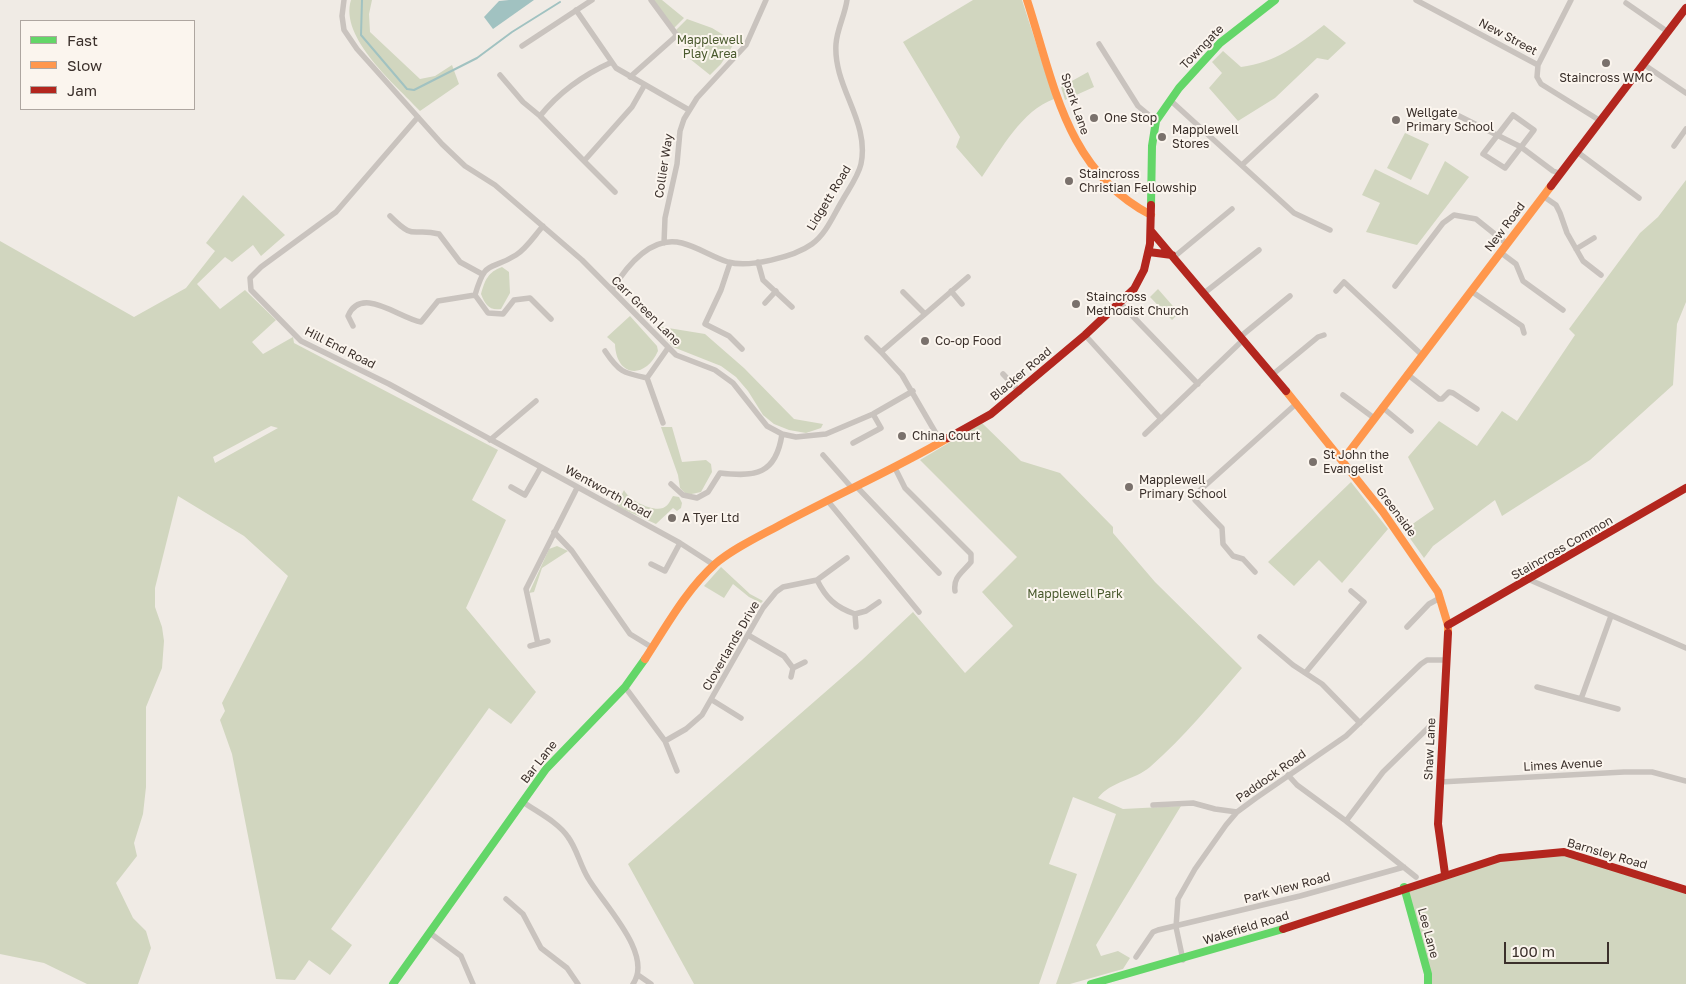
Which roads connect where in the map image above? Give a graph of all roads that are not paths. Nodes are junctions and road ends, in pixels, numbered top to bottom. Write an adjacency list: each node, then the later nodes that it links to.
1 (344, 0): 29 (street, Carr Green Lane)
2 (592, 0): 13 (street)
3 (651, 0): 21 (street)
4 (766, 0): 26 (street, Collier Way)
5 (848, 0): 58 (street, Lidgett Road)
6 (1027, 0): 44 (main road, Spark Lane)
7 (1275, 0): 25 (main road, Towngate)
8 (1416, 0): 19 (street, New Street)
9 (1562, 0): 10 (street)
10 (1570, 2): 19 (street)
11 (1626, 2): 14 (street)
12 (1686, 8): 14 (main road, New Road)
13 (576, 10): 16 (street); 17 (street)
14 (1668, 32): 18 (main road, New Road)
15 (1099, 44): 31 (street)
16 (522, 46)
17 (612, 62): 21 (street); 28 (street)
18 (1643, 64): 23 (street); 30 (main road, New Road)
19 (1538, 65): 30 (street, New Street)
20 (500, 75): 28 (street)
21 (630, 77): 22 (street)
22 (644, 86): 26 (street); 37 (street)
23 (1686, 93)
24 (1316, 96): 38 (street)
25 (1170, 100): 31 (main road, Towngate); 38 (street)
26 (689, 110): 50 (street, Collier Way)
27 (1457, 115): 33 (street)
28 (540, 116): 37 (street)
29 (418, 117): 46 (street, Carr Green Lane); 109 (street, Hill End Road)
30 (1599, 120): 36 (main road, New Road)
31 (1156, 121): 44 (main road, Towngate)
32 (1686, 129): 34 (street)
33 (1497, 136): 35 (street); 35 (street); 35 (street)
34 (1674, 146)
35 (1521, 147): 39 (street)
36 (1576, 151): 39 (main road, New Road); 42 (street)
37 (584, 161): 40 (street)
38 (1243, 164): 47 (street)
39 (1559, 173): 41 (main road, New Road)
40 (615, 192)
41 (1543, 196): 51 (main road, New Road); 52 (street)
42 (1639, 198)
43 (1232, 209): 56 (street)
44 (1151, 215): 48 (main road, Towngate)
45 (390, 216): 59 (street)
46 (542, 226): 59 (street); 63 (street, Carr Green Lane)
47 (1330, 230)
48 (1151, 231): 54 (main road, Blacker Road); 56 (main road, Greenside)
49 (1594, 238): 52 (street)
50 (664, 243): 57 (street, Lidgett Road); 63 (street)
51 (1506, 243): 55 (main road, New Road); 62 (street)
52 (1576, 249): 60 (street)
53 (1259, 250): 69 (street)
54 (1149, 252): 56 (main road); 73 (main road, Blacker Road)
55 (1500, 252): 67 (main road, New Road); 76 (street)
56 (1173, 256): 69 (main road, Greenside)
57 (730, 262): 58 (street, Lidgett Road); 86 (street)
58 (758, 262): 64 (street)
59 (482, 274): 70 (street)
60 (1601, 275)
61 (968, 277): 65 (street)
62 (1395, 286)
63 (612, 290): 85 (street, Carr Green Lane)
64 (776, 291): 72 (street); 75 (street)
65 (951, 291): 74 (street); 77 (street)
66 (1336, 291): 89 (street)
67 (1471, 291): 80 (street); 89 (main road, New Road)
68 (903, 292): 77 (street)
69 (1204, 294): 84 (main road, Greenside)
70 (475, 295): 78 (street); 79 (street)
71 (1290, 296): 84 (street)
72 (765, 303)
73 (1120, 303): 82 (main road, Blacker Road); 94 (street)
74 (962, 304)
75 (792, 307)
76 (1563, 310)
77 (925, 314): 88 (street)
78 (551, 318)
79 (353, 326)
80 (1524, 333)
81 (1324, 335): 92 (street)
82 (1085, 336): 96 (main road, Blacker Road); 104 (street)
83 (867, 338): 88 (street)
84 (1242, 338): 92 (main road, Greenside); 94 (street)
85 (668, 348): 93 (street); 107 (street, Carr Green Lane)
86 (742, 349)
87 (605, 351): 93 (street)
88 (881, 352): 95 (street)
89 (1422, 355): 91 (main road, New Road)
90 (1003, 374): 96 (street)
91 (1407, 374): 100 (main road, New Road); 101 (street)
92 (1272, 375): 99 (main road, Greenside)
93 (647, 378): 105 (street)
94 (1198, 384): 104 (street)
95 (913, 391): 102 (street, Carr Green Lane); 110 (street)
96 (1020, 392): 110 (main road, Blacker Road)
97 (1343, 395): 103 (street)
98 (536, 401): 109 (street)
99 (1296, 403): 113 (main road, Greenside); 127 (street)
100 (1382, 407): 103 (main road, New Road); 106 (street)
101 (1476, 408)
102 (873, 414): 107 (street, Carr Green Lane); 111 (street)
103 (1374, 418): 113 (main road, New Road)
104 (1161, 419): 108 (street)
105 (663, 423)
106 (1411, 431)
107 (782, 434): 116 (street)
108 (1145, 434)
109 (490, 440): 114 (street, Wentworth Road)
110 (941, 442): 115 (main road, Blacker Road)
111 (853, 443)
112 (823, 455): 118 (street)
113 (1343, 460): 133 (main road, Greenside)
114 (541, 467): 117 (street); 119 (street, Wentworth Road)
115 (895, 468): 118 (main road, Blacker Road); 132 (street)
116 (672, 484)
117 (511, 487)
118 (854, 487): 121 (main road, Blacker Road); 128 (street)
119 (577, 488): 122 (street); 123 (street, Wentworth Road)
120 (1686, 488): 130 (main road, Staincross Common)
121 (827, 500): 126 (main road, Blacker Road); 135 (street)
122 (554, 532): 144 (street); 146 (street)
123 (680, 543): 125 (street); 126 (street, Wentworth Road)
124 (847, 558): 129 (street, Cloverlands Drive)
125 (651, 564)
126 (714, 565): 146 (main road, Bar Lane)
127 (1255, 572)
128 (939, 573)
129 (817, 580): 136 (street); 141 (street, Cloverlands Drive)
130 (1530, 580): 137 (street); 138 (main road, Staincross Common)
131 (1351, 591): 151 (street)
132 (955, 592)
133 (1440, 598): 138 (main road, Greenside); 139 (street)
134 (879, 602): 136 (street)
135 (919, 612)
136 (855, 614): 140 (street)
137 (1611, 616): 147 (street); 155 (street)
138 (1448, 625): 148 (main road, Shaw Lane)
139 (1408, 626)
140 (856, 627)
141 (748, 635): 150 (street); 156 (street, Cloverlands Drive)
142 (1260, 637): 151 (street)
143 (548, 641): 144 (street)
144 (538, 644): 145 (street)
145 (530, 646)
146 (653, 648): 153 (main road, Bar Lane)
147 (1686, 648)
148 (1446, 660): 159 (street, Paddock Road); 165 (main road, Shaw Lane)
149 (805, 662): 150 (street)
150 (794, 668): 152 (street)
151 (1306, 672): 159 (street)
152 (791, 677)
153 (625, 687): 161 (street); 166 (main road, Bar Lane)
154 (1537, 687): 155 (street)
155 (1581, 699): 157 (street)
156 (712, 700): 158 (street); 161 (street, Cloverlands Drive)
157 (1618, 709)
158 (741, 718)
159 (1360, 723): 163 (street, Paddock Road)
160 (1429, 727): 169 (street)
161 (665, 741): 162 (street)
162 (677, 771)
163 (1288, 775): 168 (street, Paddock Road); 169 (street)
164 (1686, 781): 165 (street, Limes Avenue)
165 (1440, 782): 171 (main road, Shaw Lane)
166 (523, 802): 177 (main road, Bar Lane); 180 (street)
167 (1153, 805): 168 (street)
168 (1237, 812): 176 (street, Paddock Road)
169 (1346, 821): 170 (street)
170 (1404, 867): 172 (street); 176 (street, Park View Road)
171 (1445, 874): 173 (main road, Barnsley Road); 174 (main road, Barnsley Road)
172 (1416, 877)
173 (1404, 887): 179 (main road, Wakefield Road); 187 (main road, Lee Lane)
174 (1686, 890)
175 (506, 899): 183 (street)
176 (1176, 927): 178 (street, Park View Road); 179 (street, Paddock Road)
177 (430, 933): 181 (main road, Bar Lane); 182 (street)
178 (1136, 957)
179 (1183, 960): 186 (main road, Wakefield Road)
180 (638, 975): 184 (street); 185 (street)
181 (394, 984)
182 (473, 984)
183 (578, 984)
184 (633, 984)
185 (651, 984)
186 (1091, 984)
187 (1428, 984)

